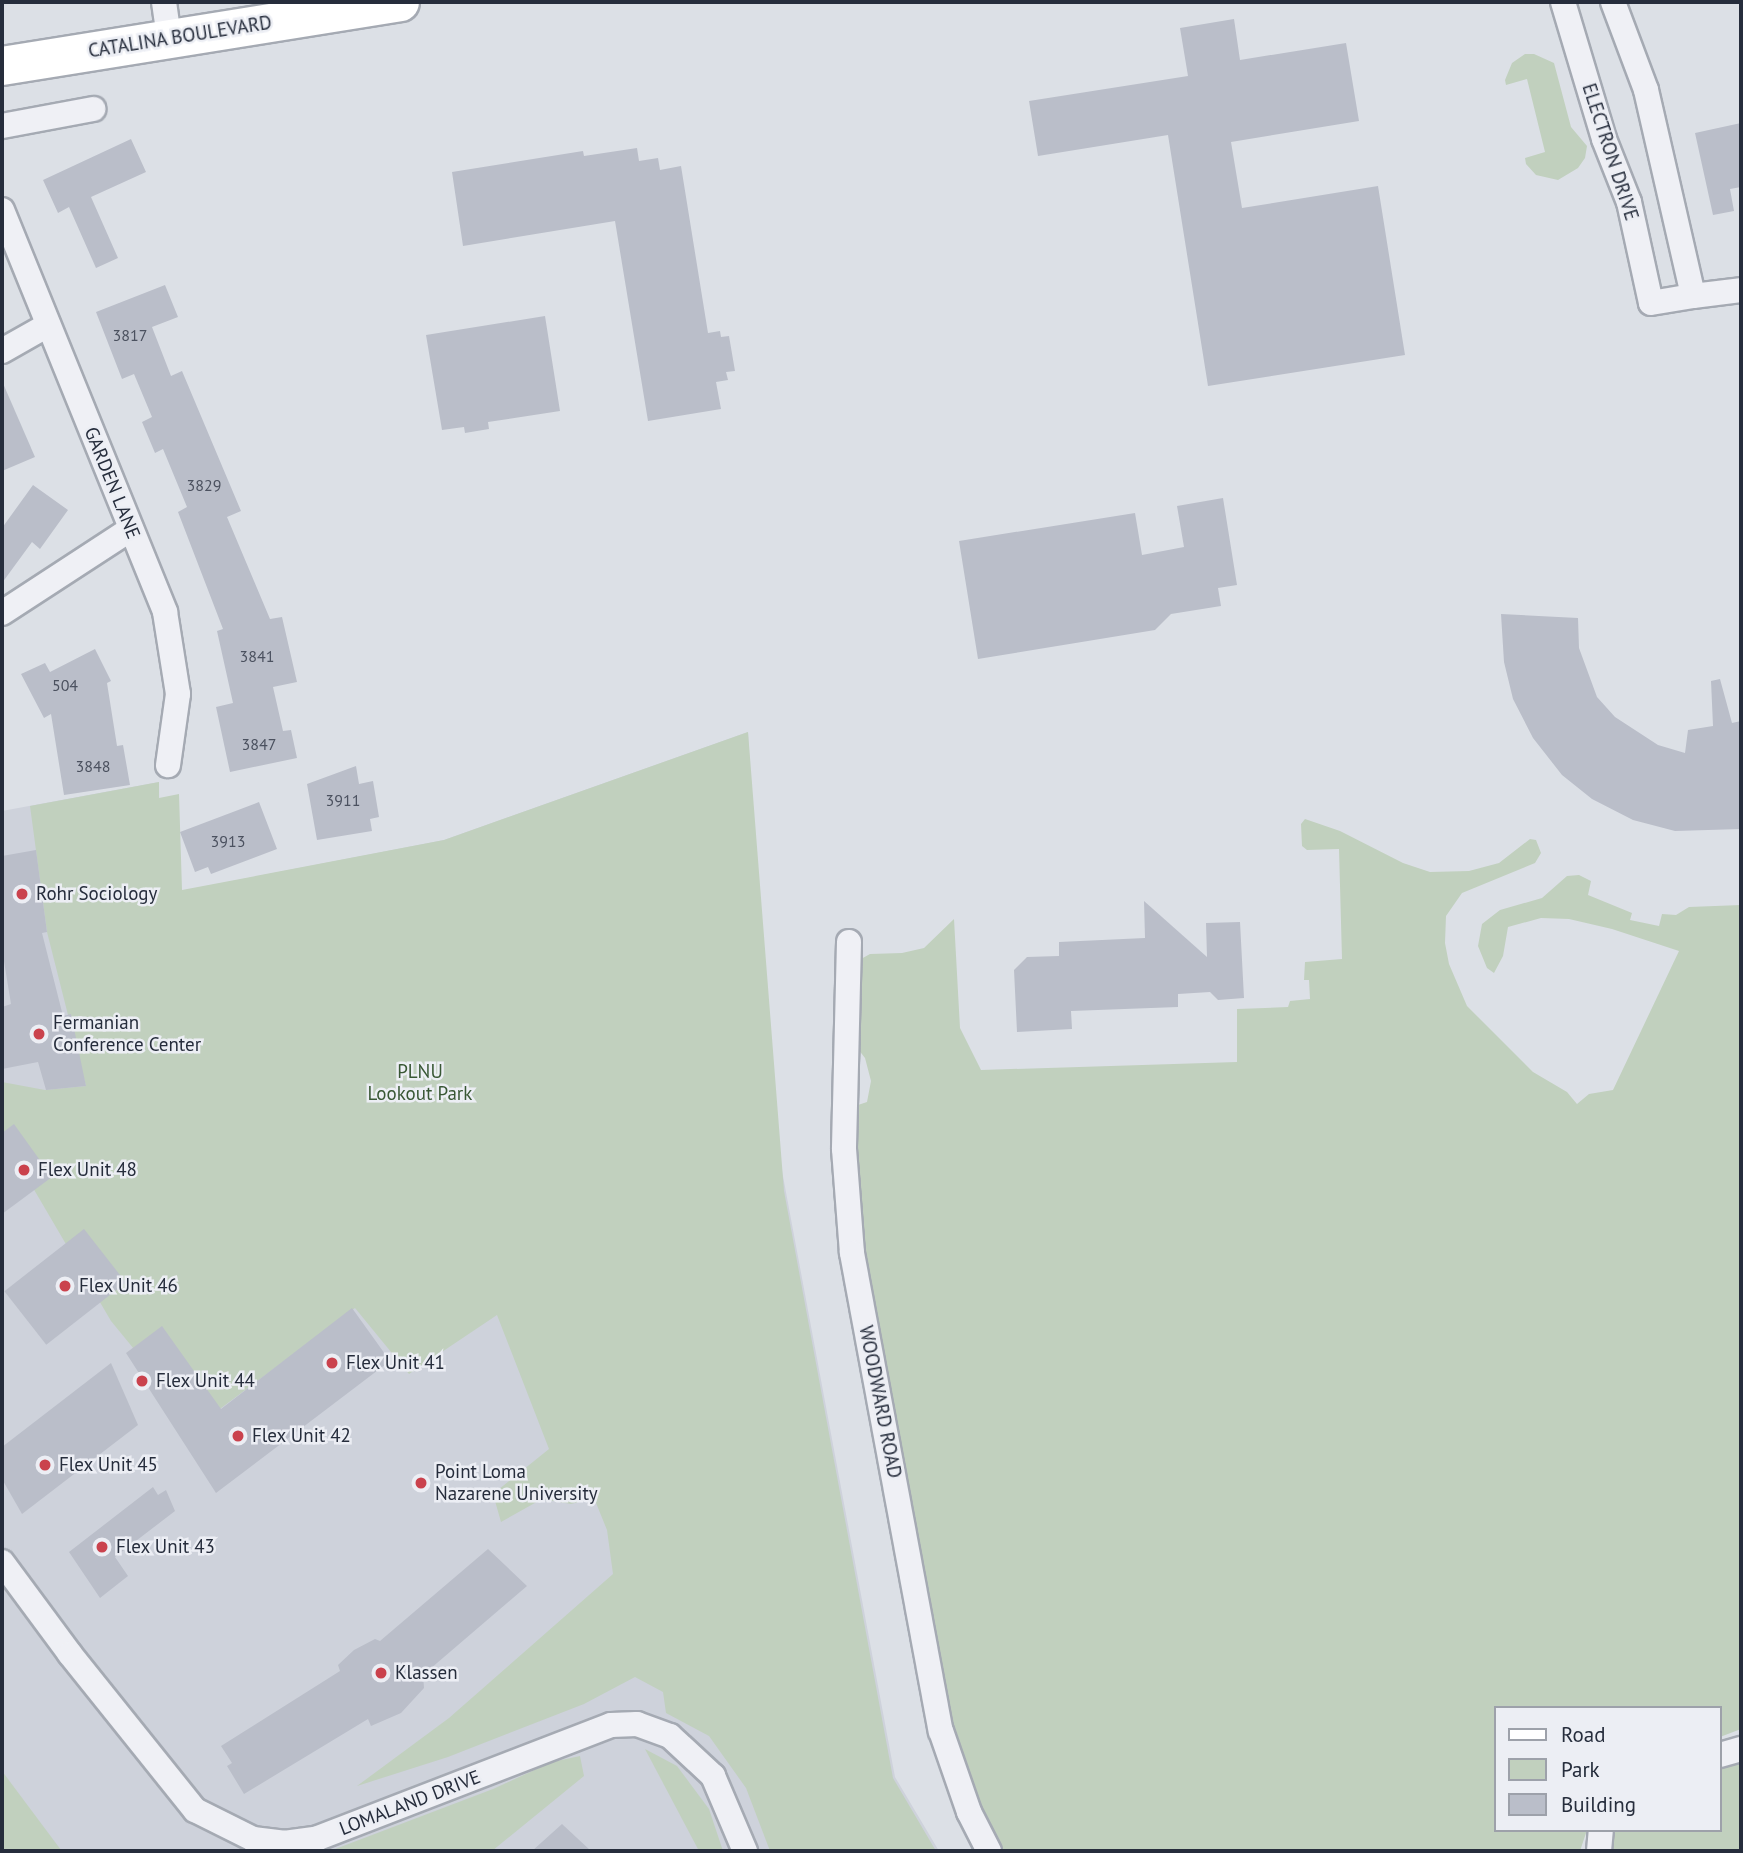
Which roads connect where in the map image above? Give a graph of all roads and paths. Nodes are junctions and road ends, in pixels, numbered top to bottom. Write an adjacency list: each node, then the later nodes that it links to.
1 (163, 2): 5 (street)
2 (400, 2): 5 (main road, CATALINA BOULEVARD)
3 (1563, 2): 11 (street, ELECTRON DRIVE)
4 (1613, 2): 11 (street)
5 (169, 39): 6 (main road, CATALINA BOULEVARD)
6 (2, 66)
7 (93, 109): 8 (street)
8 (2, 125)
9 (2, 210): 12 (street, GARDEN LANE)
10 (1741, 290): 11 (street)
11 (1693, 296)
12 (48, 325): 13 (street); 14 (street, GARDEN LANE)
13 (2, 351)
14 (131, 529): 15 (street); 16 (street, GARDEN LANE)
15 (2, 613)
16 (168, 765)
17 (849, 942): 23 (street, WOODWARD ROAD)
18 (2, 1562): 22 (street, LOMALAND DRIVE)
19 (1741, 1749): 20 (street)
20 (1722, 1754)
21 (1601, 1832): 24 (street)
22 (745, 1851)
23 (989, 1851)
24 (1599, 1851)

